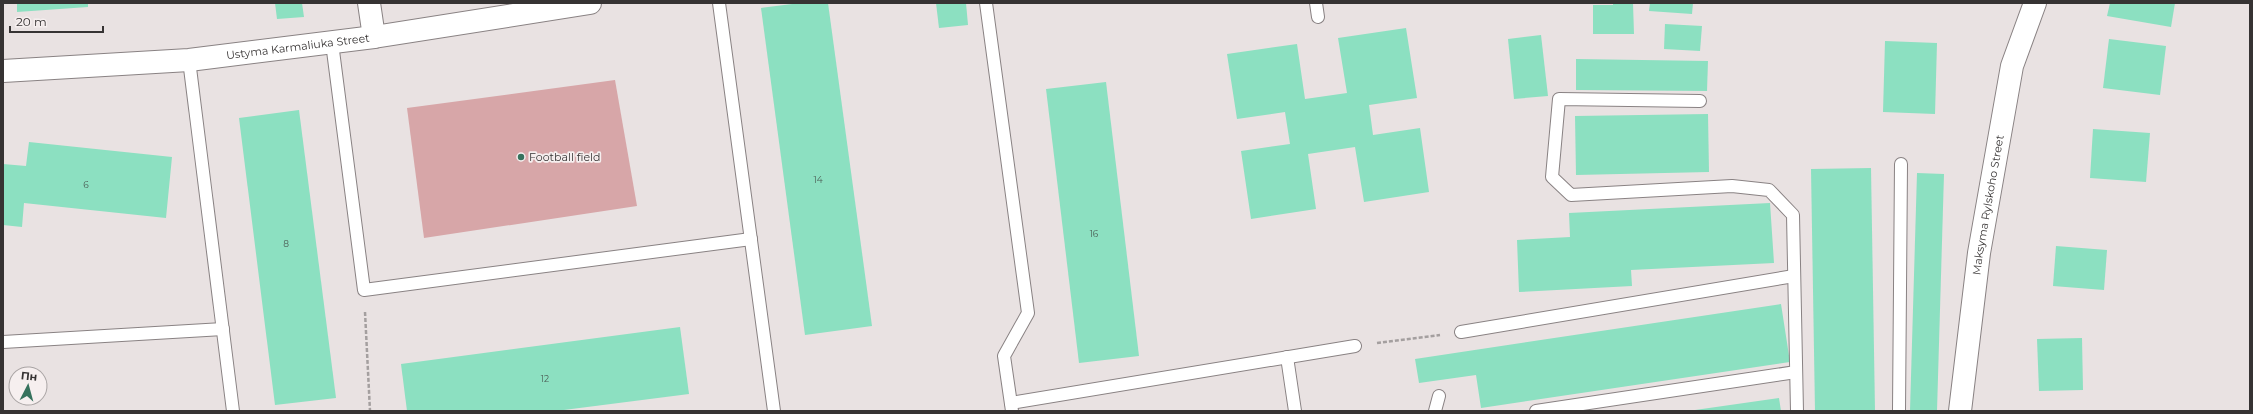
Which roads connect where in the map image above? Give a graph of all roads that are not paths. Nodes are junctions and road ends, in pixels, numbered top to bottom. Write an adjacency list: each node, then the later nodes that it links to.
1 (369, 3): 8 (street)
2 (590, 3): 8 (street, Ustyma Karmaliuka Street)
3 (719, 3): 14 (lane)
4 (986, 3): 23 (lane)
5 (1316, 3): 7 (lane)
6 (2035, 3): 31 (street, Maksyma Rylskoho Street)
7 (1318, 17)
8 (374, 37): 9 (street, Ustyma Karmaliuka Street)
9 (332, 43): 10 (street, Ustyma Karmaliuka Street); 14 (lane)
10 (189, 60): 11 (street, Ustyma Karmaliuka Street); 16 (lane)
11 (3, 71)
12 (1700, 101): 15 (lane)
13 (1901, 164): 30 (lane)
14 (751, 239): 25 (lane)
15 (1794, 276): 17 (lane); 21 (lane)
16 (222, 329): 18 (lane); 24 (lane)
17 (1461, 332)
18 (3, 342)
19 (1355, 346): 20 (lane)
20 (1287, 357): 23 (lane); 26 (lane)
21 (1796, 372): 28 (lane); 29 (lane)
22 (1440, 396): 27 (lane)
23 (1012, 407)
24 (233, 411)
25 (774, 411)
26 (1295, 411)
27 (1435, 411)
28 (1536, 411)
29 (1797, 411)
30 (1899, 411)
31 (1960, 411)

